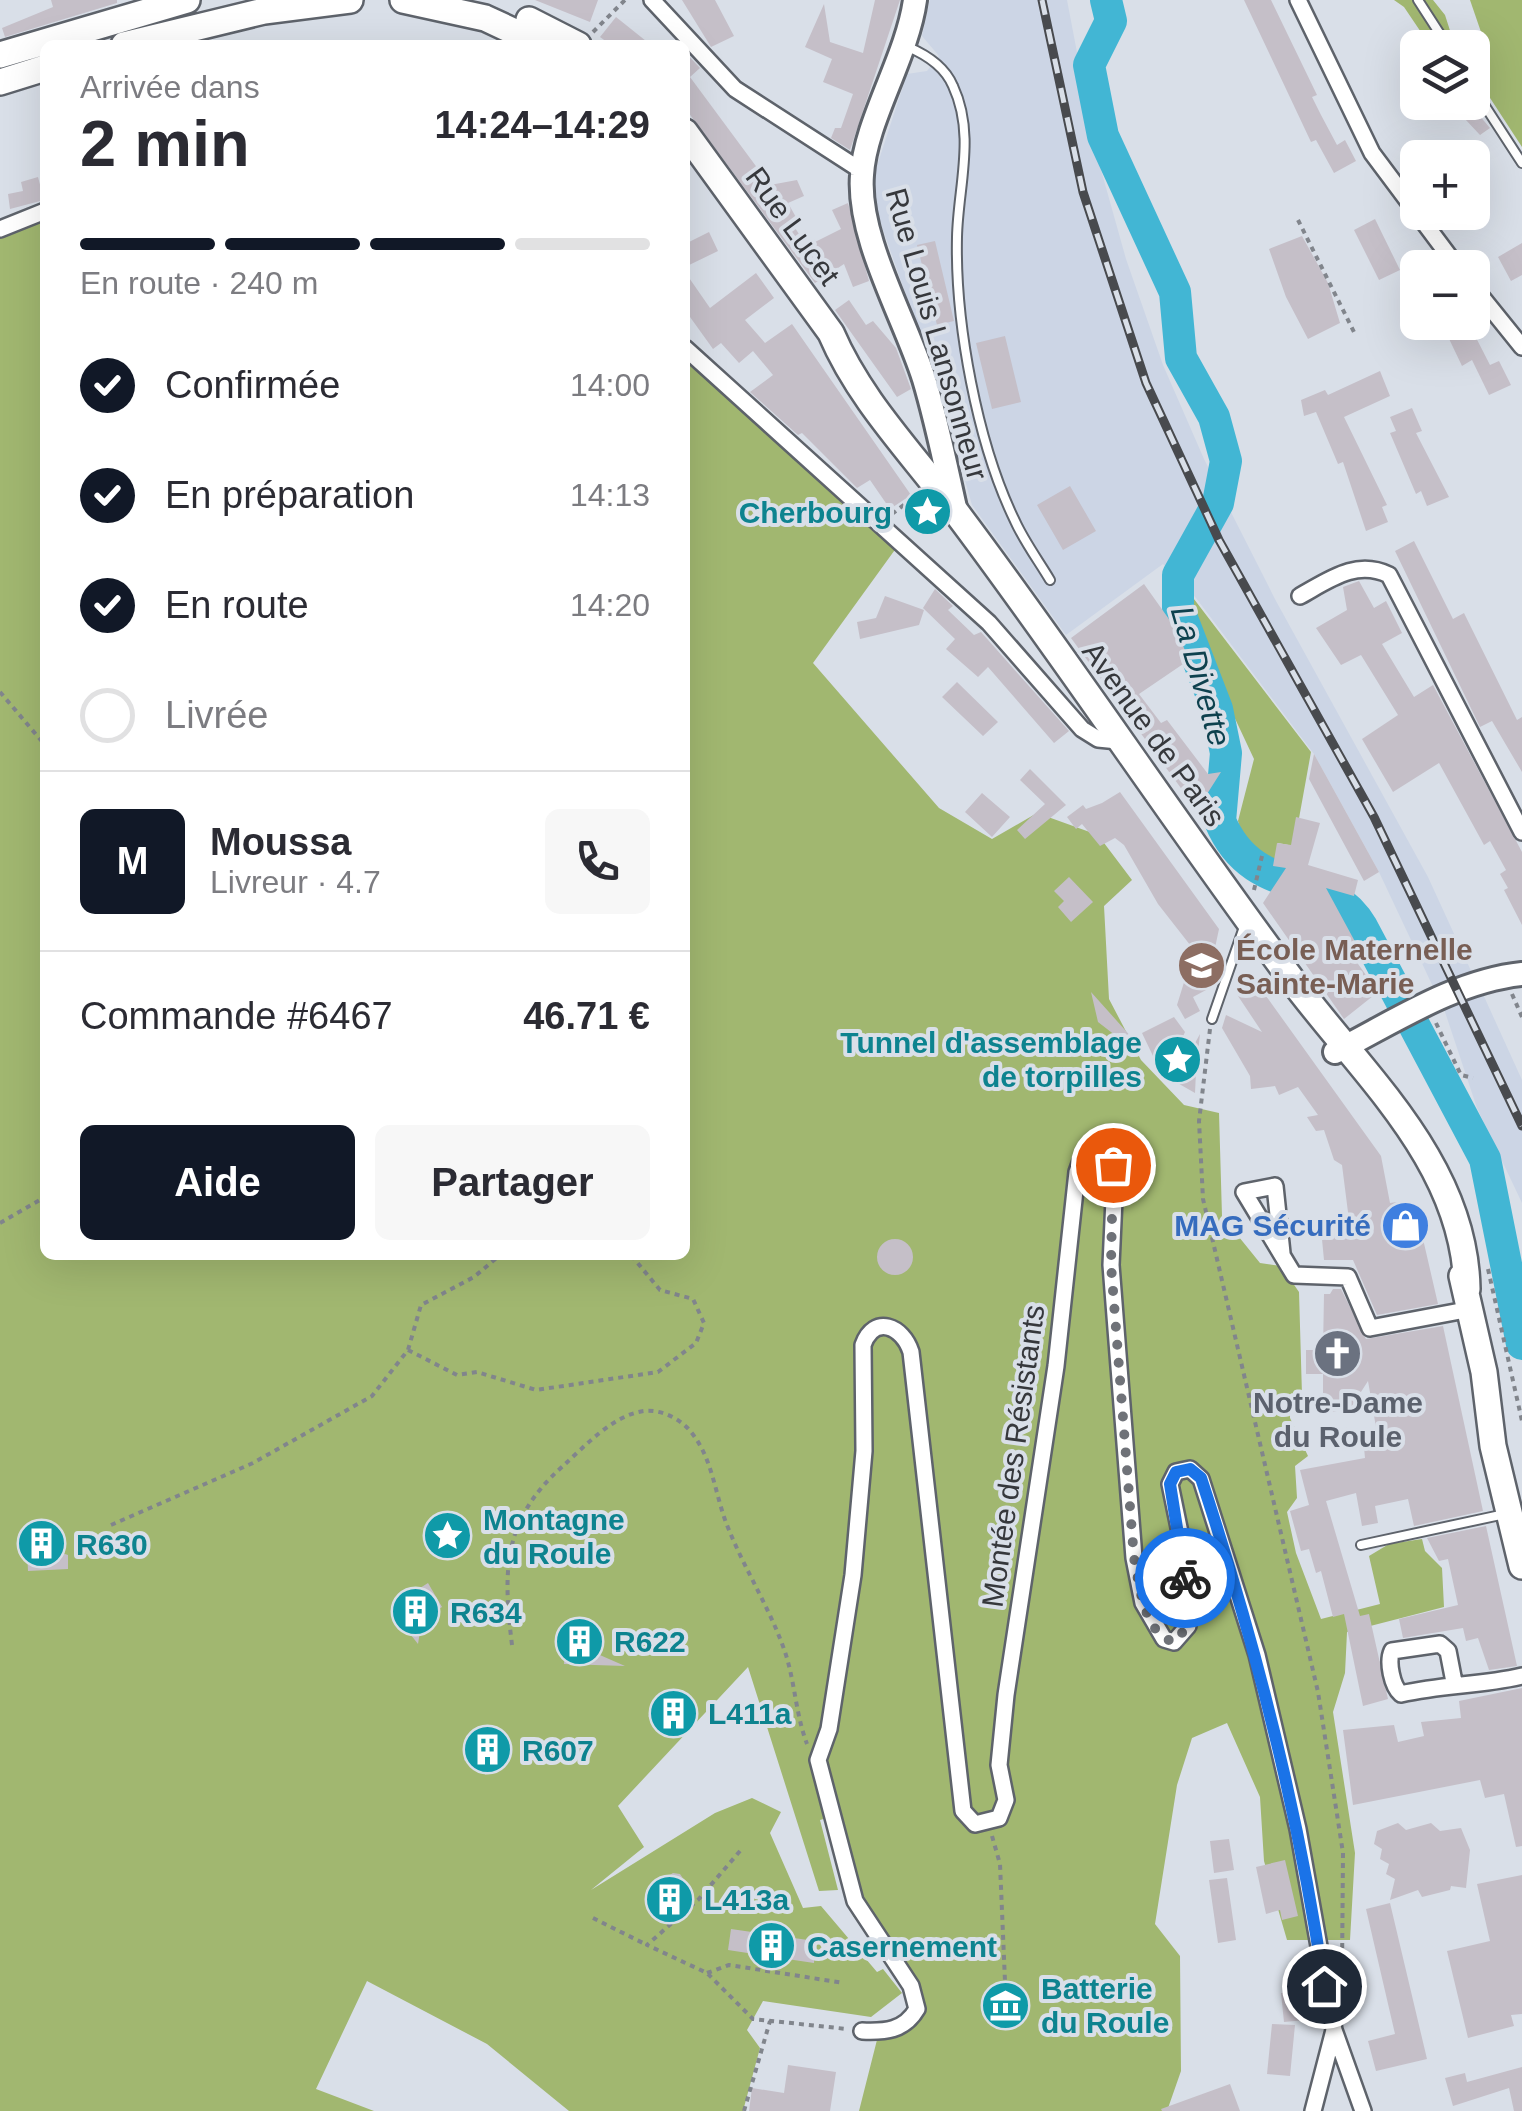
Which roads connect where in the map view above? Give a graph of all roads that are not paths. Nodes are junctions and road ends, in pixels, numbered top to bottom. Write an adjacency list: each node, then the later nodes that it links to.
1 (187, 0): 10 (main road)
2 (350, 0): 11 (main road)
3 (403, 0): 12 (main road)
4 (475, 0): 13 (main road)
5 (652, 0): 14 (street)
6 (915, 0): 17 (main road, Rue Louis Lansonneur)
7 (1298, 0): 28 (street)
8 (1418, 0): 9 (lane)
9 (1437, 30)
10 (51, 40)
11 (144, 40)
12 (533, 40)
13 (579, 40)
14 (689, 40)
15 (690, 41): 25 (street)
16 (40, 43): 18 (main road)
17 (904, 46): 25 (main road, Rue Louis Lansonneur); 34 (lane)
18 (0, 55)
19 (40, 70): 20 (main road)
20 (0, 82)
21 (1490, 113): 23 (lane)
22 (690, 139): 32 (main road, Rue Lucet)
23 (1522, 162)
24 (690, 165): 32 (main road, Rue Lucet)
25 (862, 171): 33 (main road, Rue Louis Lansonneur)
26 (40, 213): 27 (street)
27 (0, 229)
28 (1445, 250)
29 (1490, 307): 30 (street)
30 (1522, 347)
31 (690, 352): 36 (street)
32 (843, 362): 33 (main road, Rue Lucet)
33 (956, 512): 36 (main road, Avenue de Paris)
34 (1050, 580)
35 (1300, 596): 37 (street)
36 (1118, 741): 38 (main road, Avenue de Paris)
37 (1522, 832)
38 (1246, 919): 40 (lane); 41 (main road, Avenue de Paris)
39 (1522, 974): 41 (main road)
40 (1212, 1020)
41 (1341, 1049): 43 (main road, Avenue de Paris)
42 (1282, 1253): 43 (street)
43 (1469, 1299): 44 (main road, Avenue de Paris)
44 (1516, 1502): 45 (lane); 46 (main road, Avenue de Paris)
45 (1361, 1545)
46 (1522, 1566)
47 (1522, 1676): 48 (street)
48 (1454, 1682): 48 (street)
49 (1334, 2030): 50 (street, Montée des Résistants); 51 (street); 52 (street, Montée des Résistants)
50 (862, 2031)
51 (1313, 2111)
52 (1363, 2111)

